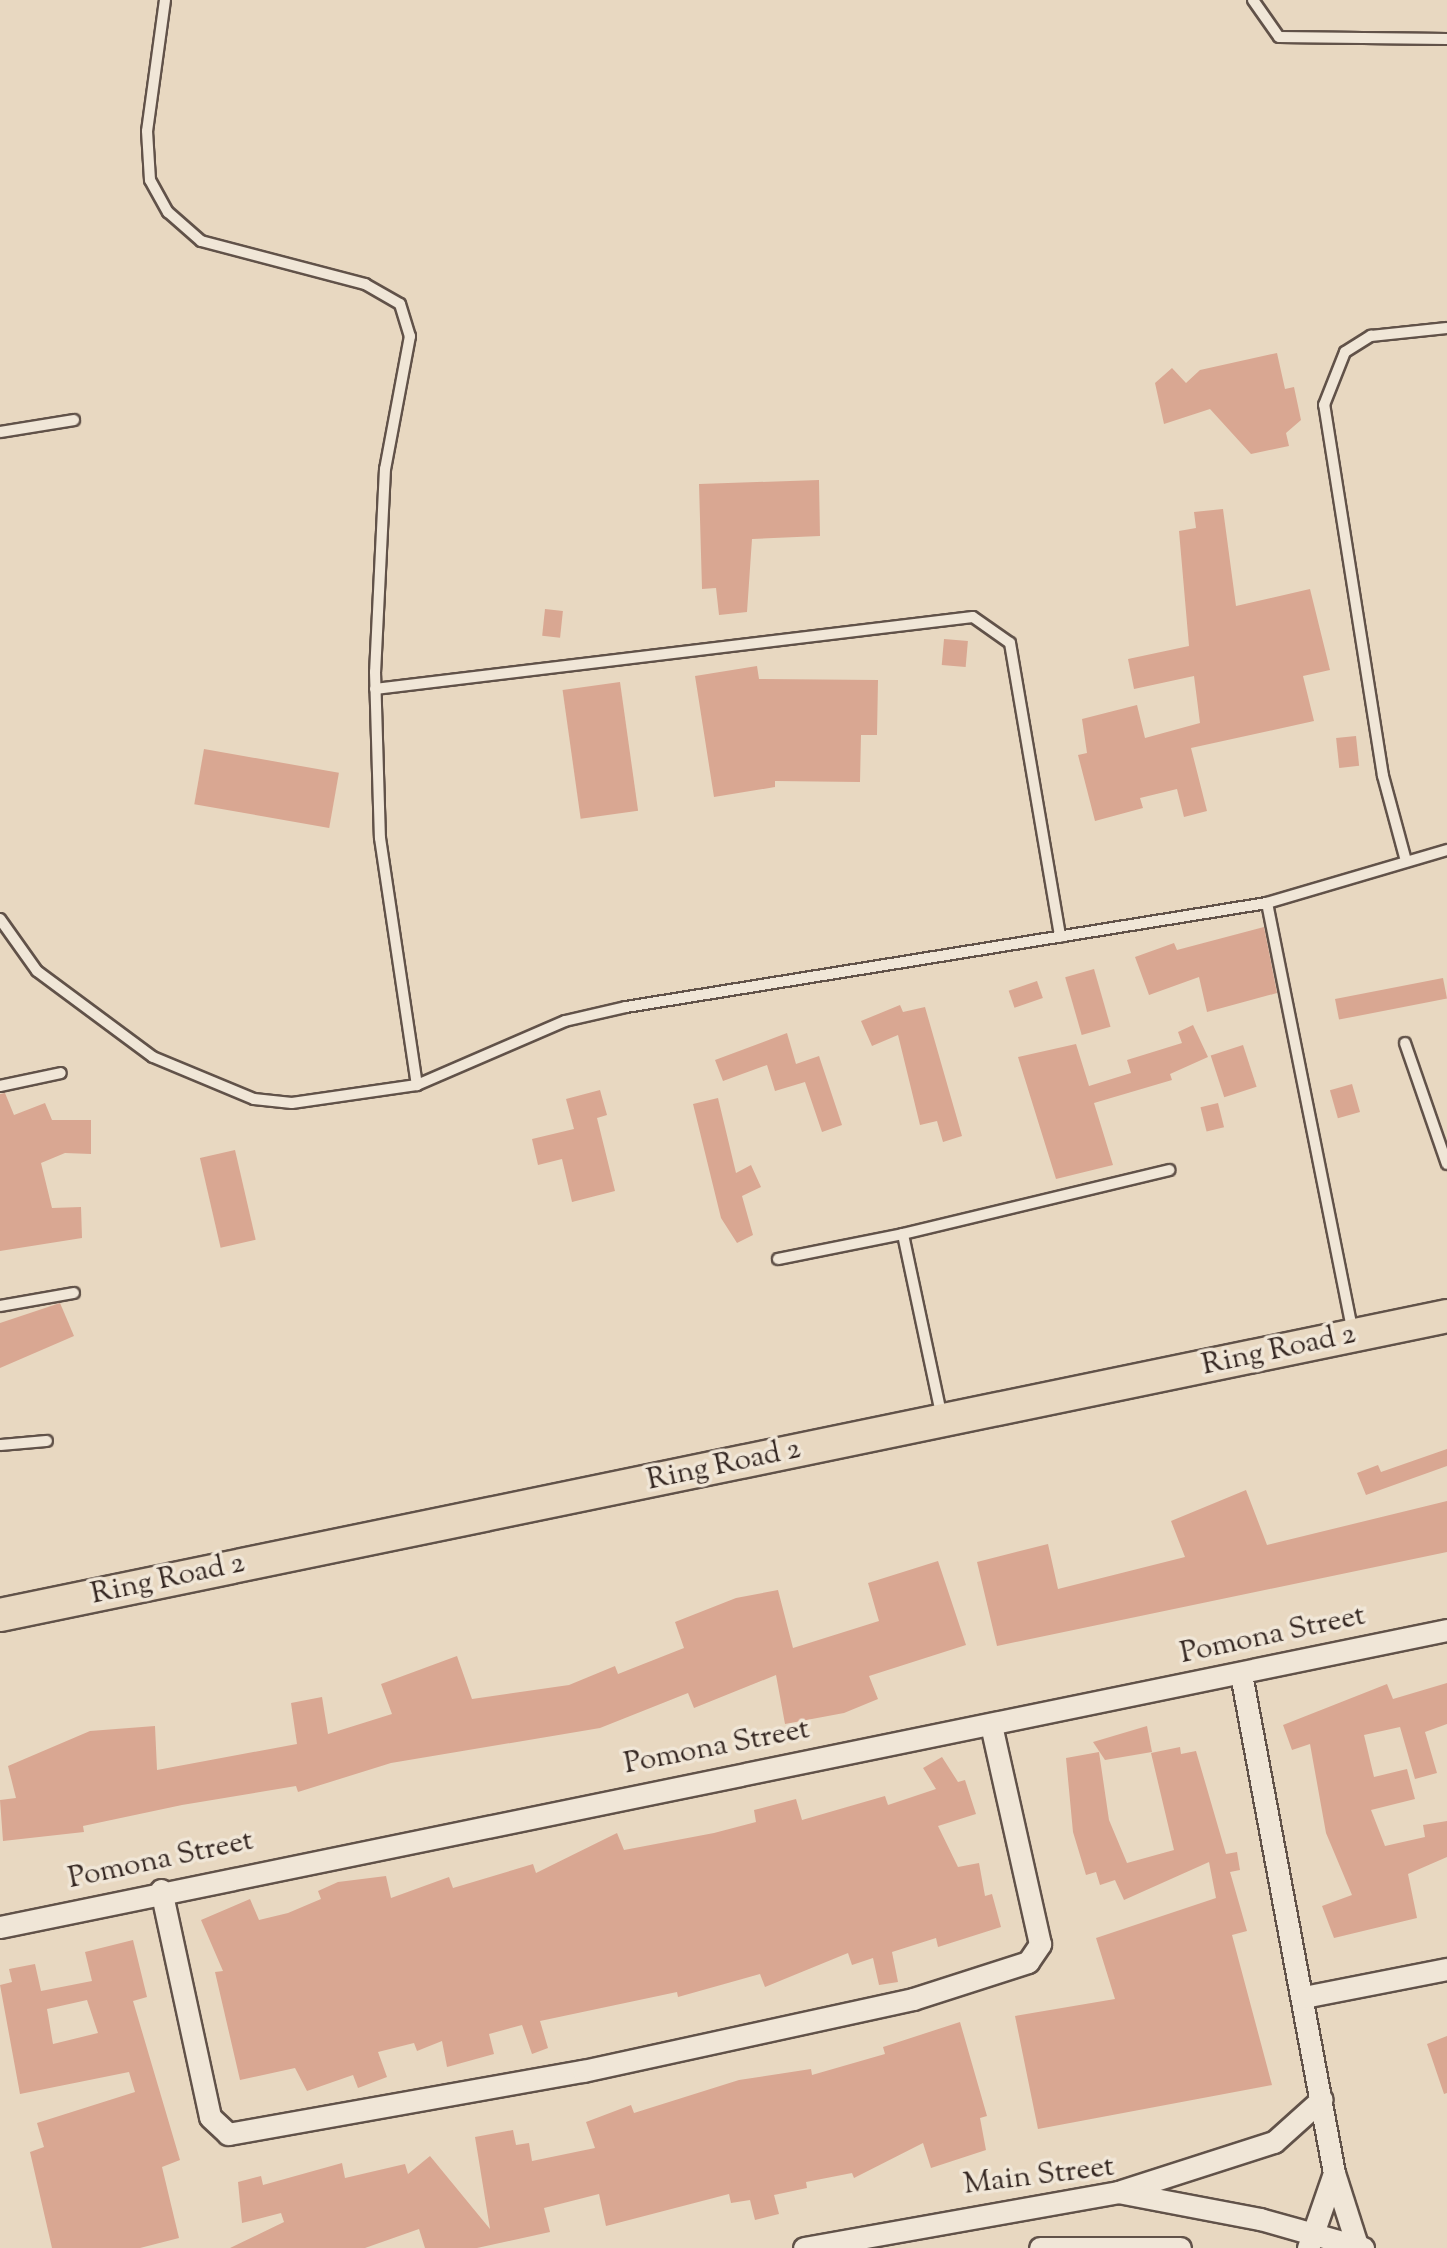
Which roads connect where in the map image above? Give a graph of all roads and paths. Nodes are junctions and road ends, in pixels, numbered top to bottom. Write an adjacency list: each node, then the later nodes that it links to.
1 (165, 0): 7 (lane)
2 (1253, 0): 3 (lane)
3 (1447, 39)
4 (1447, 328): 9 (lane)
5 (75, 419): 6 (lane)
6 (0, 432)
7 (375, 689): 12 (lane); 15 (lane)
8 (1446, 854): 9 (lane)
9 (1406, 861): 10 (lane)
10 (1267, 904): 12 (lane); 24 (lane)
11 (0, 919): 15 (lane)
12 (1060, 937): 15 (lane)
13 (1405, 1043): 17 (lane)
14 (61, 1073): 16 (lane)
15 (417, 1085)
16 (0, 1086)
17 (1447, 1164)
18 (1169, 1170): 19 (lane)
19 (903, 1234): 20 (lane); 25 (lane)
20 (778, 1259)
21 (75, 1293): 22 (lane)
22 (0, 1306)
23 (1447, 1316): 24 (main road, Ring Road 2)
24 (1353, 1335): 25 (main road, Ring Road 2)
25 (942, 1421): 28 (main road, Ring Road 2)
26 (47, 1441): 27 (lane)
27 (0, 1445)
28 (0, 1615)
29 (1447, 1630): 30 (street, Pomona Street)
30 (1241, 1674): 31 (street, Pomona Street); 35 (street)
31 (991, 1724): 32 (street, Pomona Street); 32 (street)
32 (161, 1889): 33 (street, Pomona Street)
33 (0, 1927)
34 (1447, 1969): 35 (street)
35 (1304, 1997): 36 (street)
36 (1322, 2099): 37 (street); 38 (street)
37 (1334, 2173): 39 (street); 40 (street)
38 (1118, 2192): 39 (street, Main Street); 41 (street, Main Street)
39 (1309, 2239): 40 (street, Main Street)
40 (1360, 2247)
41 (804, 2248)
42 (1040, 2248): 43 (street)
43 (1180, 2248)

